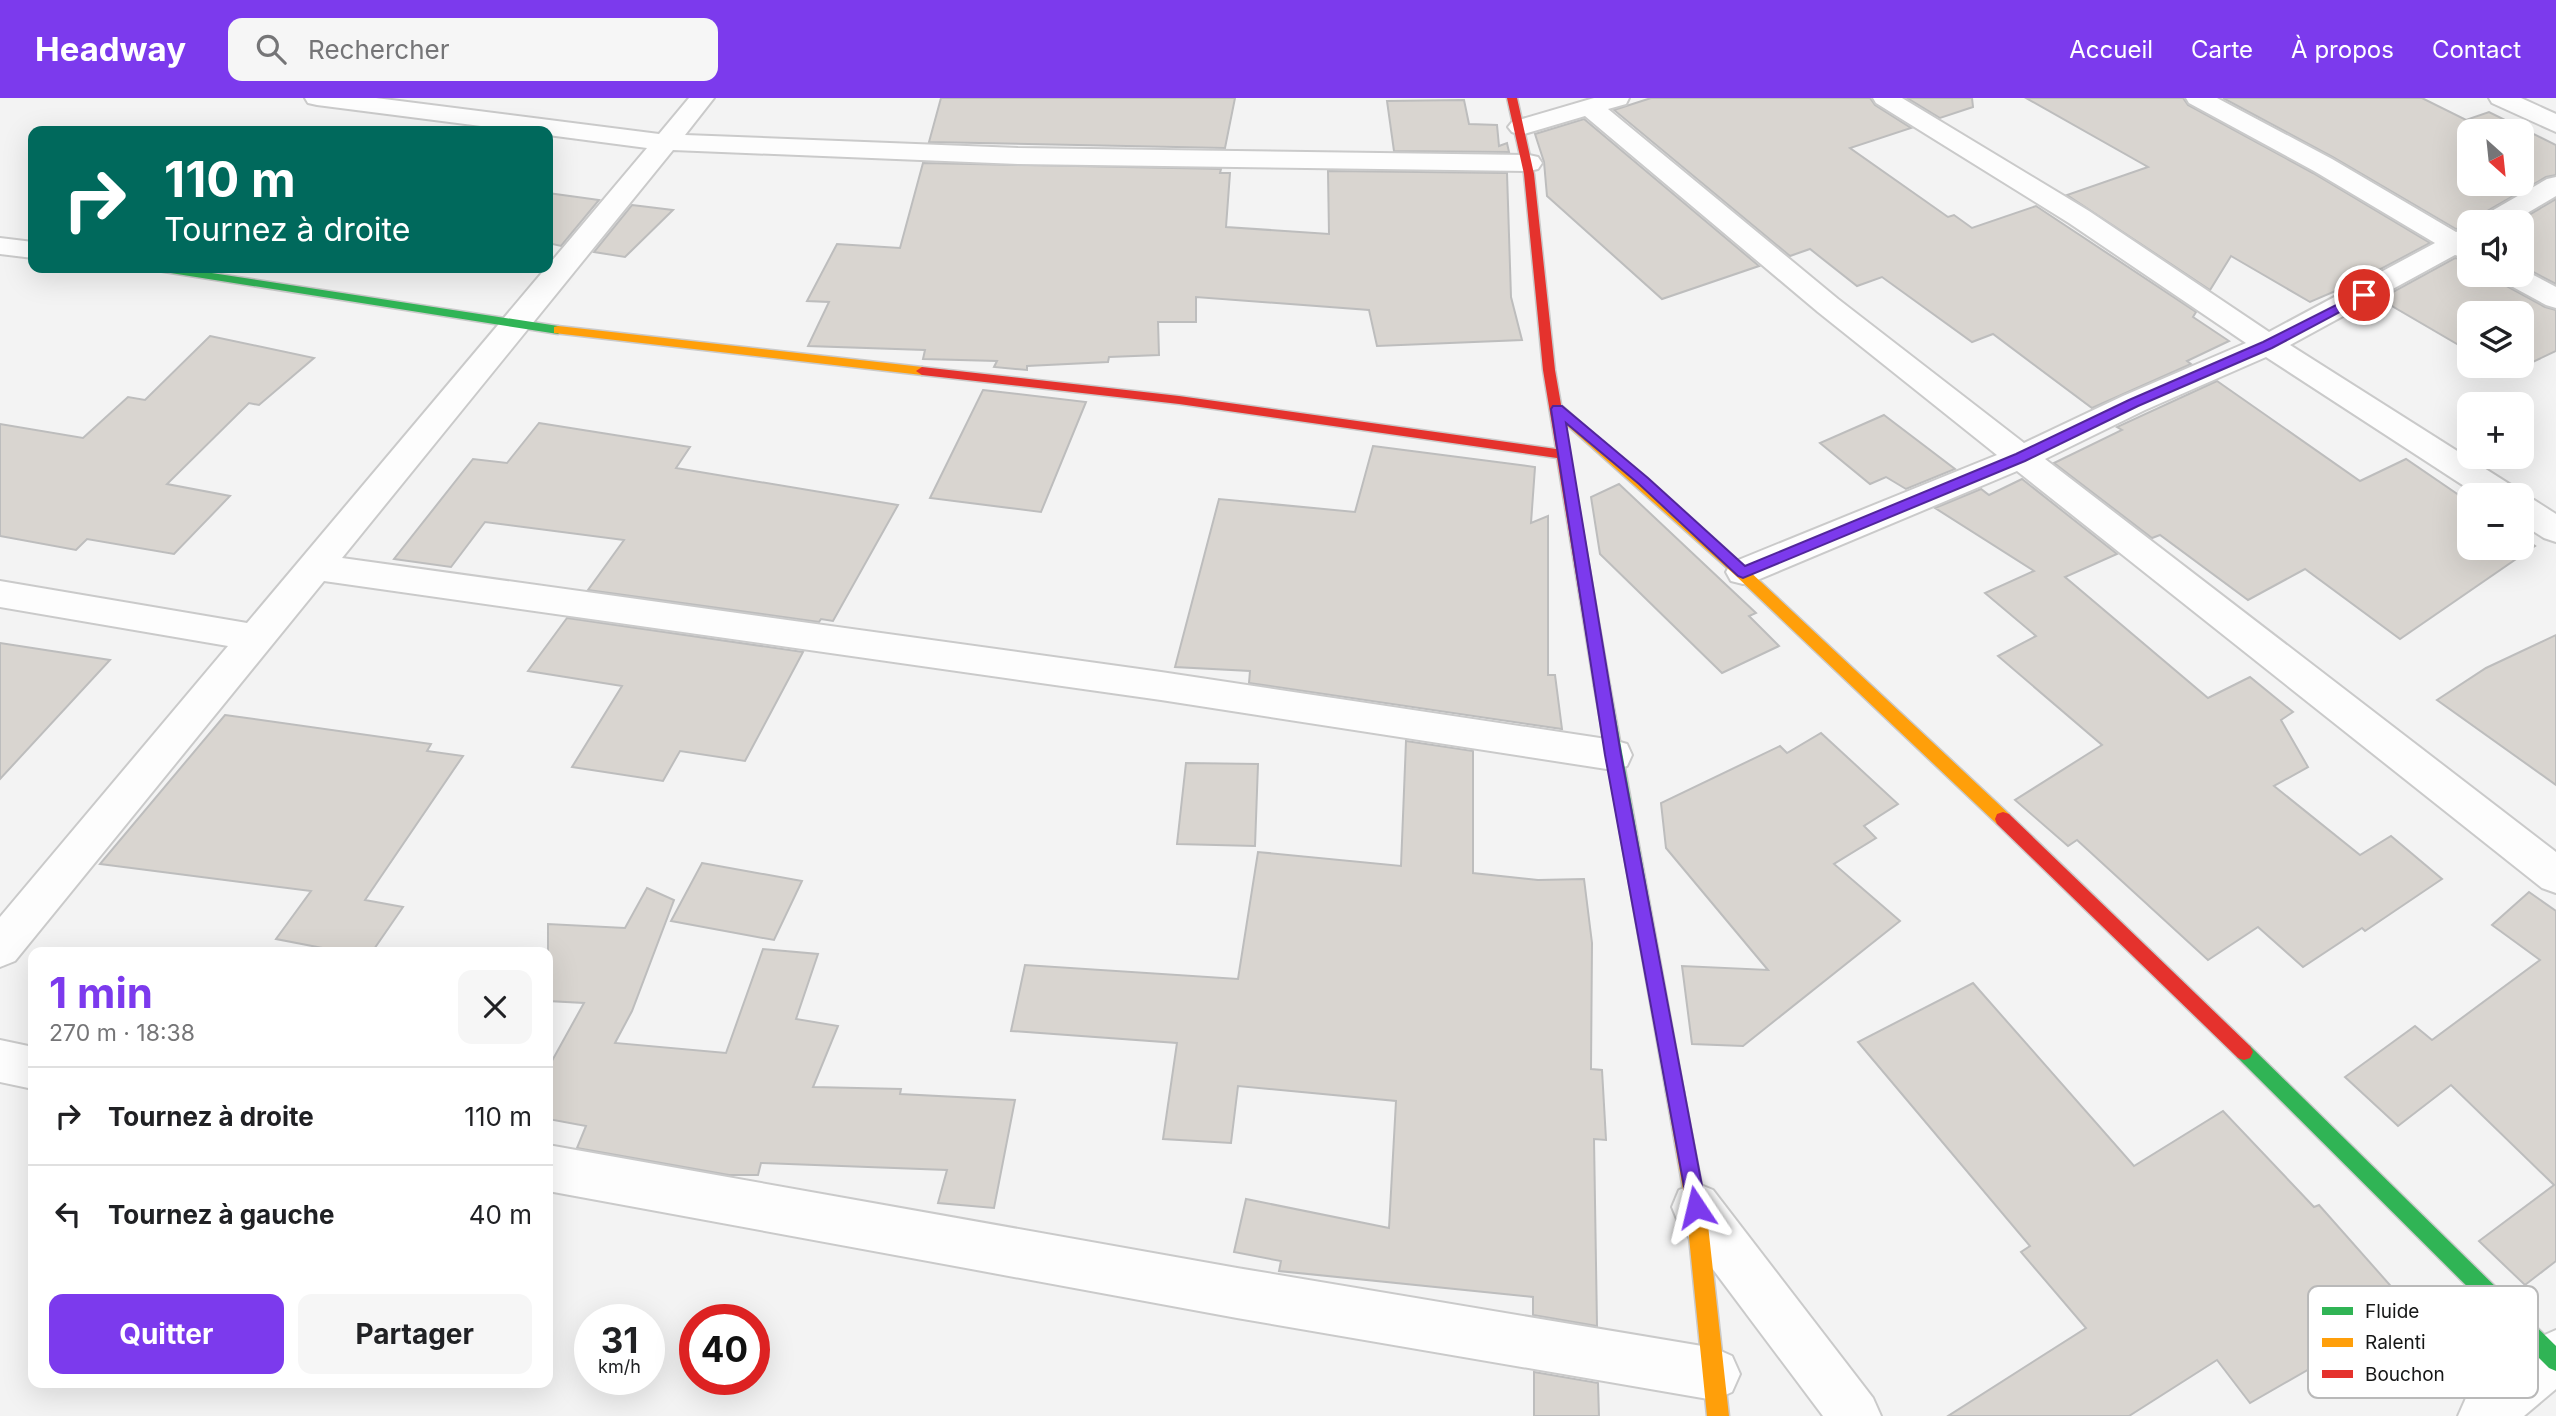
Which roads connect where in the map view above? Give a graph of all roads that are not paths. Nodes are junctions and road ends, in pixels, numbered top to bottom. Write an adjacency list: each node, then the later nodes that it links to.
1 (317, 98): 9 (street)
2 (702, 98): 12 (street)
3 (1512, 98): 10 (street)
4 (1885, 98): 24 (street)
5 (2198, 98): 16 (street)
6 (2501, 98): 8 (street)
7 (1606, 103): 10 (street); 27 (street)
8 (2556, 124)
9 (538, 126)
10 (1521, 127): 13 (street)
11 (553, 128): 12 (street)
12 (664, 142): 13 (street); 23 (street)
13 (1529, 163): 25 (street)
14 (2556, 185): 15 (street)
15 (2513, 210)
16 (2457, 240)
17 (0, 246): 19 (street)
18 (2457, 248): 24 (street)
19 (28, 249)
20 (194, 273): 23 (street)
21 (2534, 287): 22 (street)
22 (2556, 299)
23 (517, 325): 26 (street); 31 (street)
24 (2268, 345): 27 (street); 28 (street)
25 (1557, 409): 26 (street); 32 (street)
26 (1565, 455): 35 (street)
27 (2020, 458): 32 (street); 36 (street)
28 (2483, 483)
29 (2534, 516): 30 (street)
30 (2556, 530)
31 (314, 567): 34 (street); 35 (street)
32 (1743, 572): 42 (street)
33 (0, 594): 34 (street)
34 (257, 638): 37 (street)
35 (1613, 755): 41 (street)
36 (2556, 876)
37 (0, 948)
38 (0, 1060): 39 (street)
39 (28, 1067)
40 (553, 1169): 46 (street)
41 (1696, 1207): 46 (street); 48 (street)
42 (2482, 1286)
43 (2538, 1341): 44 (street)
44 (2555, 1358): 45 (street)
45 (2538, 1372)
46 (1716, 1395)
47 (2506, 1398): 49 (street)
48 (1855, 1416)
49 (2484, 1416)

